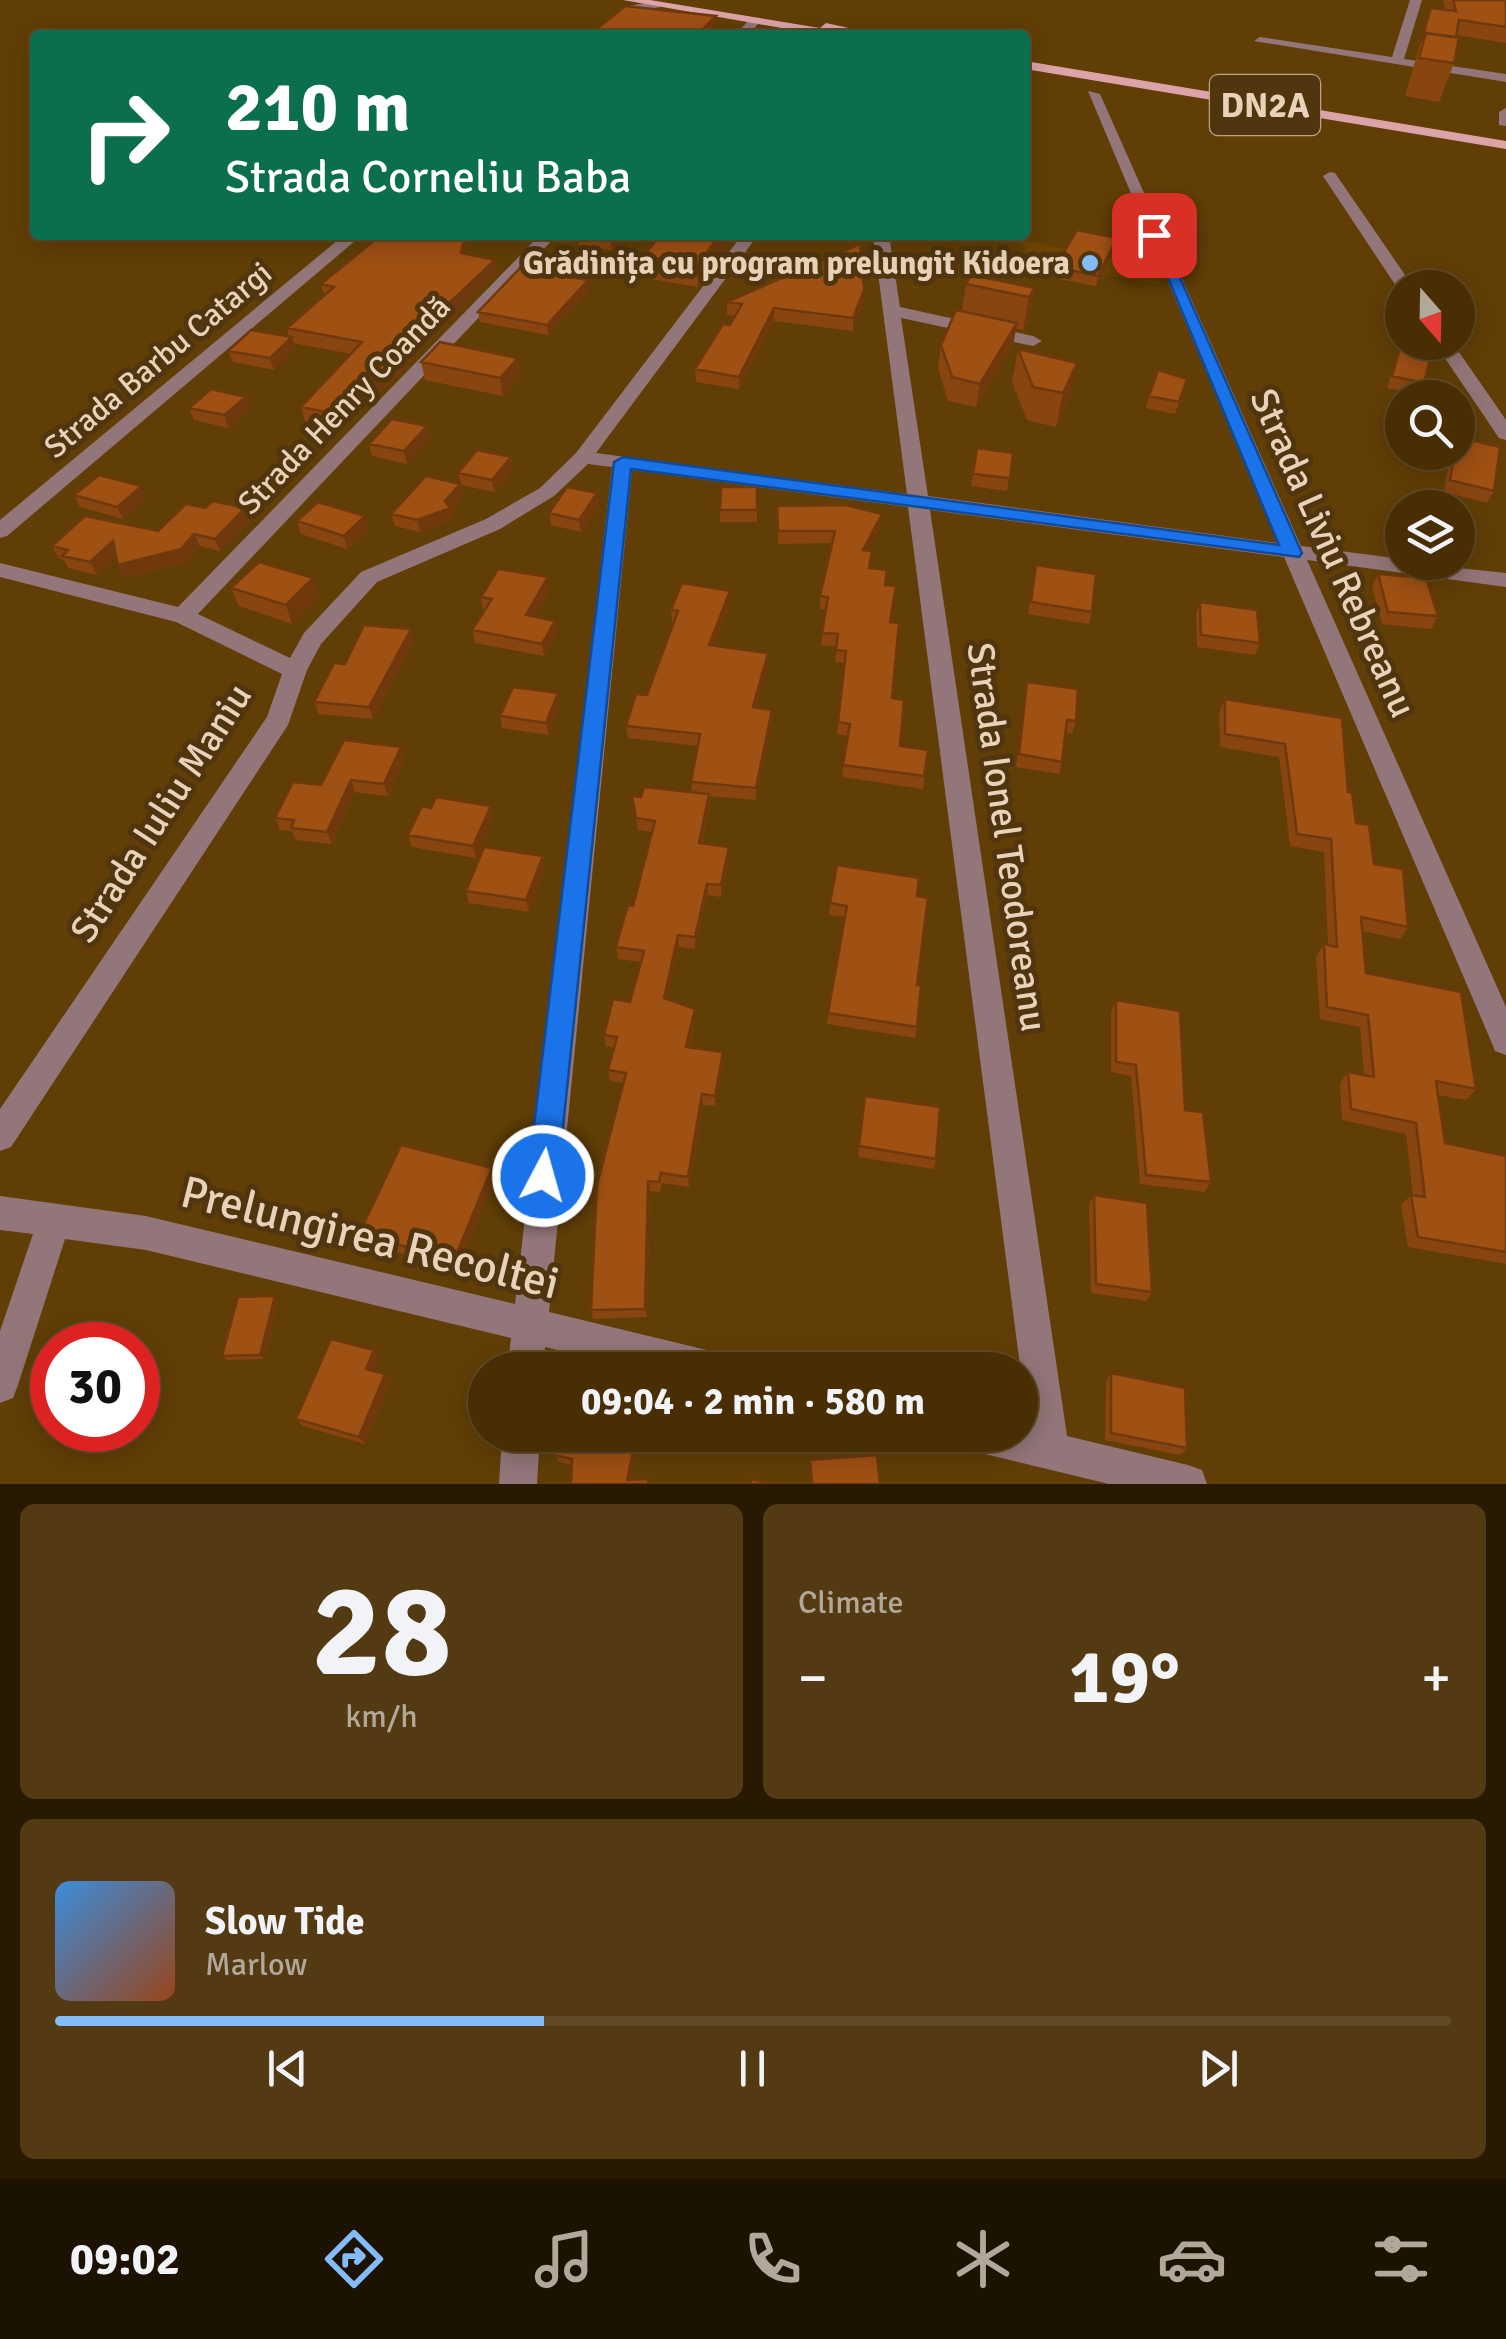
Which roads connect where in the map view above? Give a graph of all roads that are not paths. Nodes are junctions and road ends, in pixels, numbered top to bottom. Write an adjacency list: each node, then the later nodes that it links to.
1 (629, 0): 4 (main road)
2 (1416, 0): 12 (street)
3 (614, 2): 5 (street)
4 (660, 2): 5 (street); 6 (main road); 10 (main road)
5 (611, 20): 7 (street)
6 (755, 20): 8 (street); 9 (main road)
7 (599, 30)
8 (746, 30)
9 (814, 30)
10 (842, 30)
11 (1260, 40): 12 (street)
12 (1397, 62): 14 (street)
13 (1030, 63): 16 (main road, DN2A)
14 (1506, 78)
15 (1092, 94): 31 (street, Strada Liviu Rebreanu)
16 (1506, 129)
17 (1330, 176): 22 (street)
18 (348, 240): 30 (street, Strada Barbu Catargi)
19 (544, 240): 34 (street, Strada Henry Coandă)
20 (746, 240): 27 (street, Strada Iuliu Maniu)
21 (882, 240): 23 (street, Strada Ionel Teodoreanu)
22 (1394, 270)
23 (892, 311): 24 (street); 29 (street, Strada Ionel Teodoreanu)
24 (1032, 341)
25 (1455, 360): 26 (street)
26 (1506, 434)
27 (583, 457): 28 (street); 35 (street, Strada Iuliu Maniu)
28 (623, 462): 29 (street); 40 (street)
29 (921, 503): 31 (street); 45 (street, Strada Ionel Teodoreanu)
30 (0, 531)
31 (1292, 553): 33 (street); 36 (street, Strada Liviu Rebreanu)
32 (0, 570): 34 (street)
33 (1506, 580)
34 (183, 616): 35 (street)
35 (295, 670): 37 (street, Strada Iuliu Maniu)
36 (1506, 1041)
37 (0, 1136)
38 (0, 1213): 39 (street, Prelungirea Recoltei)
39 (55, 1218): 40 (street, Prelungirea Recoltei); 43 (street)
40 (528, 1325): 41 (street); 42 (street, Prelungirea Recoltei)
41 (526, 1352)
42 (640, 1352)
43 (0, 1384)
44 (1038, 1448): 45 (street)
45 (1050, 1451): 48 (street)
46 (520, 1452): 47 (street)
47 (518, 1484)
48 (1188, 1484)

